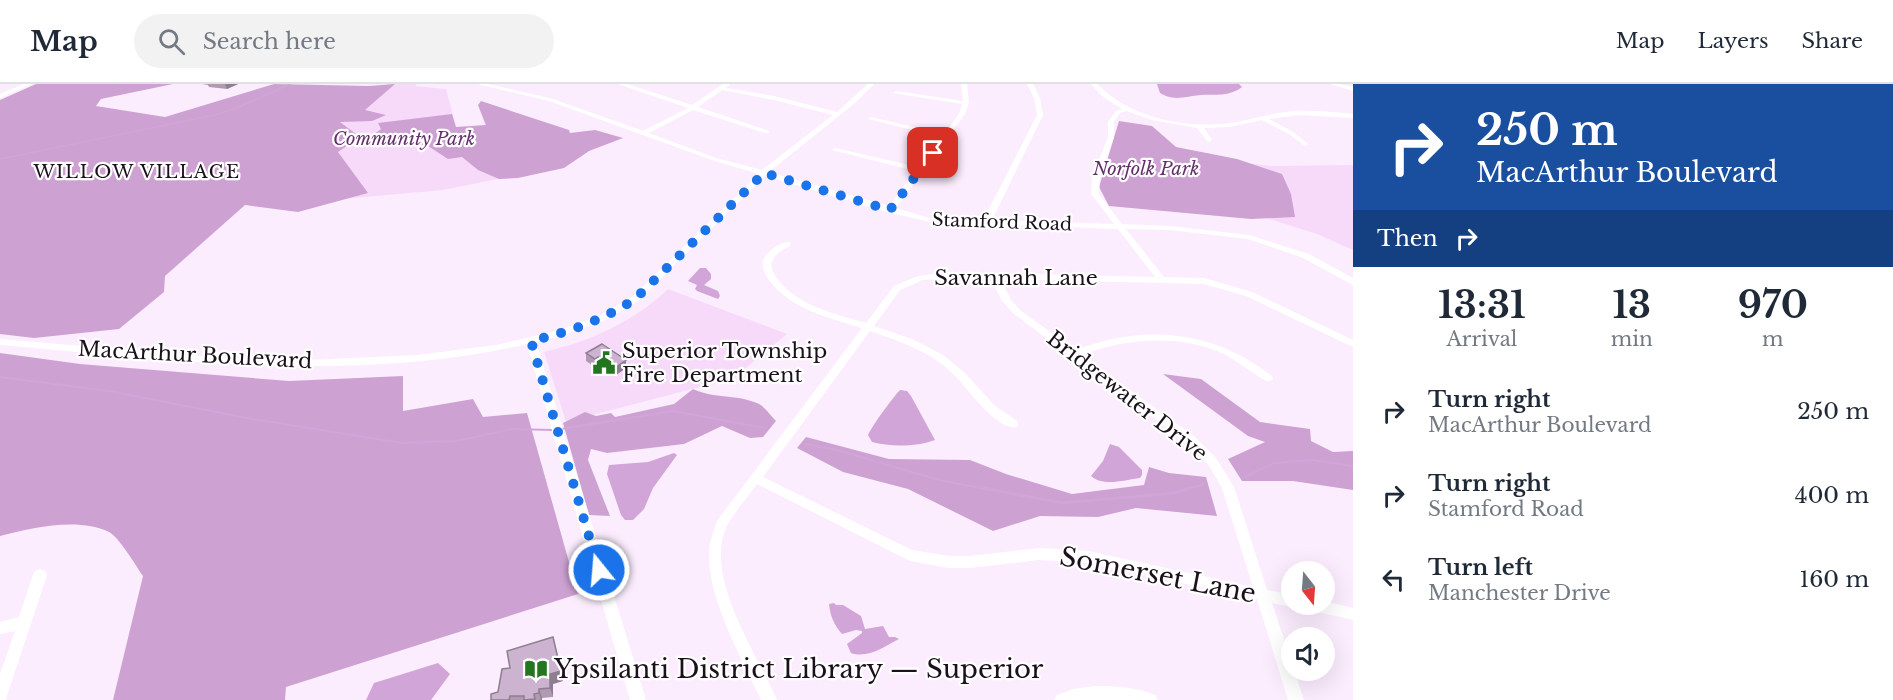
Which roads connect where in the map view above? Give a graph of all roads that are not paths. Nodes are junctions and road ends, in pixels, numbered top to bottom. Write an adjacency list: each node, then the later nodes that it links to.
1 (29, 84): 14 (street)
2 (480, 84): 24 (street, Stamford Road)
3 (621, 84): 12 (street)
4 (653, 84): 12 (street)
5 (871, 84): 18 (street, MacArthur Boulevard)
6 (964, 84): 15 (street)
7 (1030, 84): 32 (street)
8 (1094, 84): 17 (street)
9 (1333, 84): 11 (street)
10 (725, 86): 16 (street); 18 (street)
11 (1353, 89)
12 (640, 90): 16 (street)
13 (896, 93): 15 (street)
14 (0, 96)
15 (966, 103): 25 (street)
16 (692, 108): 23 (street); 24 (street)
17 (1127, 109): 22 (street); 33 (street)
18 (838, 114): 30 (street, MacArthur Boulevard)
19 (1353, 116): 20 (street)
20 (1263, 118): 22 (street); 27 (street)
21 (871, 119): 25 (street)
22 (1199, 125): 26 (street)
23 (767, 132)
24 (643, 134): 30 (street, Stamford Road)
25 (945, 136): 29 (street)
26 (1209, 140)
27 (1305, 144)
28 (835, 150): 29 (street)
29 (920, 170): 31 (street)
30 (764, 173): 31 (street, Stamford Road); 39 (street, MacArthur Boulevard)
31 (890, 210): 32 (street, Stamford Road)
32 (988, 223): 33 (street, Stamford Road)
33 (1118, 226): 36 (street); 37 (street, Stamford Road)
34 (787, 244): 38 (street)
35 (994, 276): 36 (street, Savannah Lane); 38 (street, Savannah Lane); 42 (street, Bridgewater Drive)
36 (1160, 278): 41 (street, Savannah Lane)
37 (1353, 282)
38 (866, 327): 44 (street); 45 (street, Savannah Lane)
39 (531, 341): 40 (street, MacArthur Boulevard); 54 (street)
40 (0, 342)
41 (1353, 344)
42 (1076, 353): 43 (street); 47 (street, Bridgewater Drive)
43 (1268, 378)
44 (1013, 424)
45 (755, 478): 47 (street, Somerset Lane); 55 (street, Savannah Lane)
46 (40, 575): 51 (street)
47 (1260, 594): 48 (street, Somerset Lane); 58 (street, Bridgewater Drive)
48 (1281, 599)
49 (1335, 610): 50 (street)
50 (1353, 614)
51 (24, 622): 52 (street); 53 (street)
52 (0, 628)
53 (0, 696)
54 (638, 700)
55 (769, 700)
56 (1062, 700): 57 (street)
57 (1150, 700)
58 (1296, 700)

